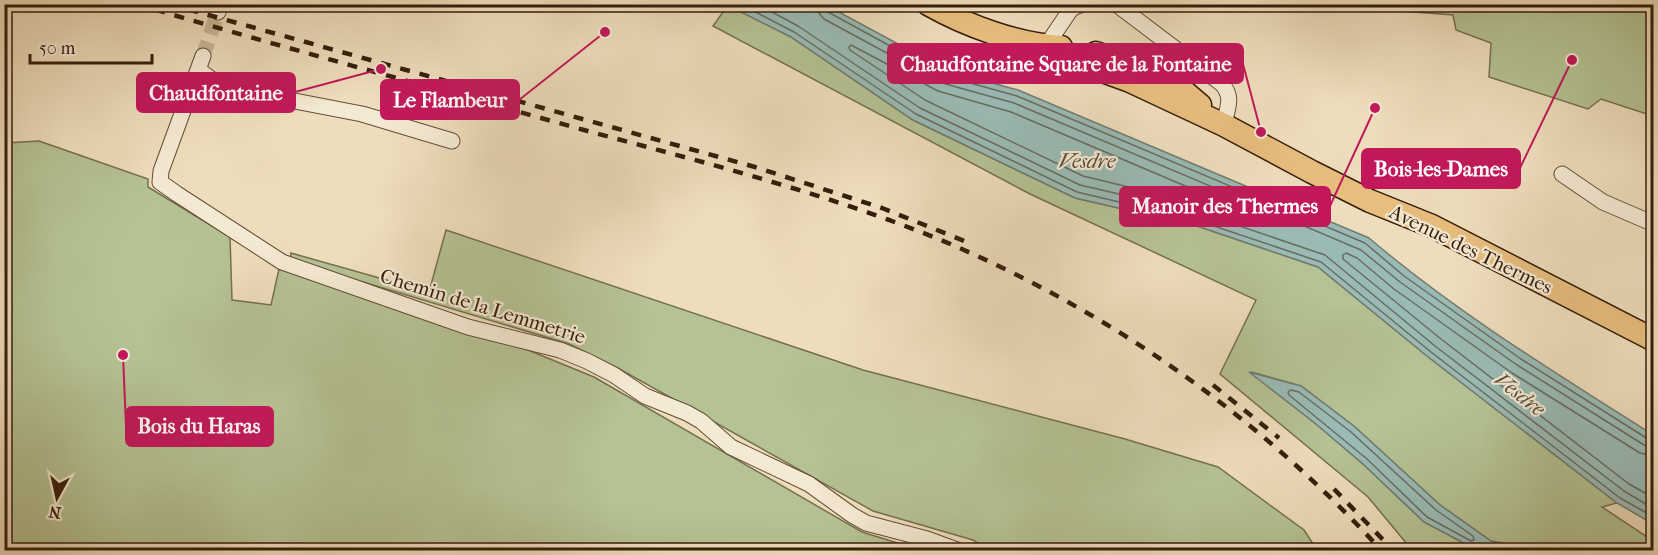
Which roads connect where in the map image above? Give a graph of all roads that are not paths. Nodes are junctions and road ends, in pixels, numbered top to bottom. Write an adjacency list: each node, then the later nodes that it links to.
1 (928, 4): 4 (main road, Avenue des Thermes)
2 (1116, 4): 5 (street)
3 (1073, 6): 4 (street)
4 (1046, 46): 5 (main road, Avenue des Thermes)
5 (1224, 125): 9 (main road, Avenue des Thermes)
6 (452, 141): 10 (street, Chemin de la Lemmetrie)
7 (1562, 174): 8 (street)
8 (1653, 224)
9 (1653, 340)
10 (957, 550)

